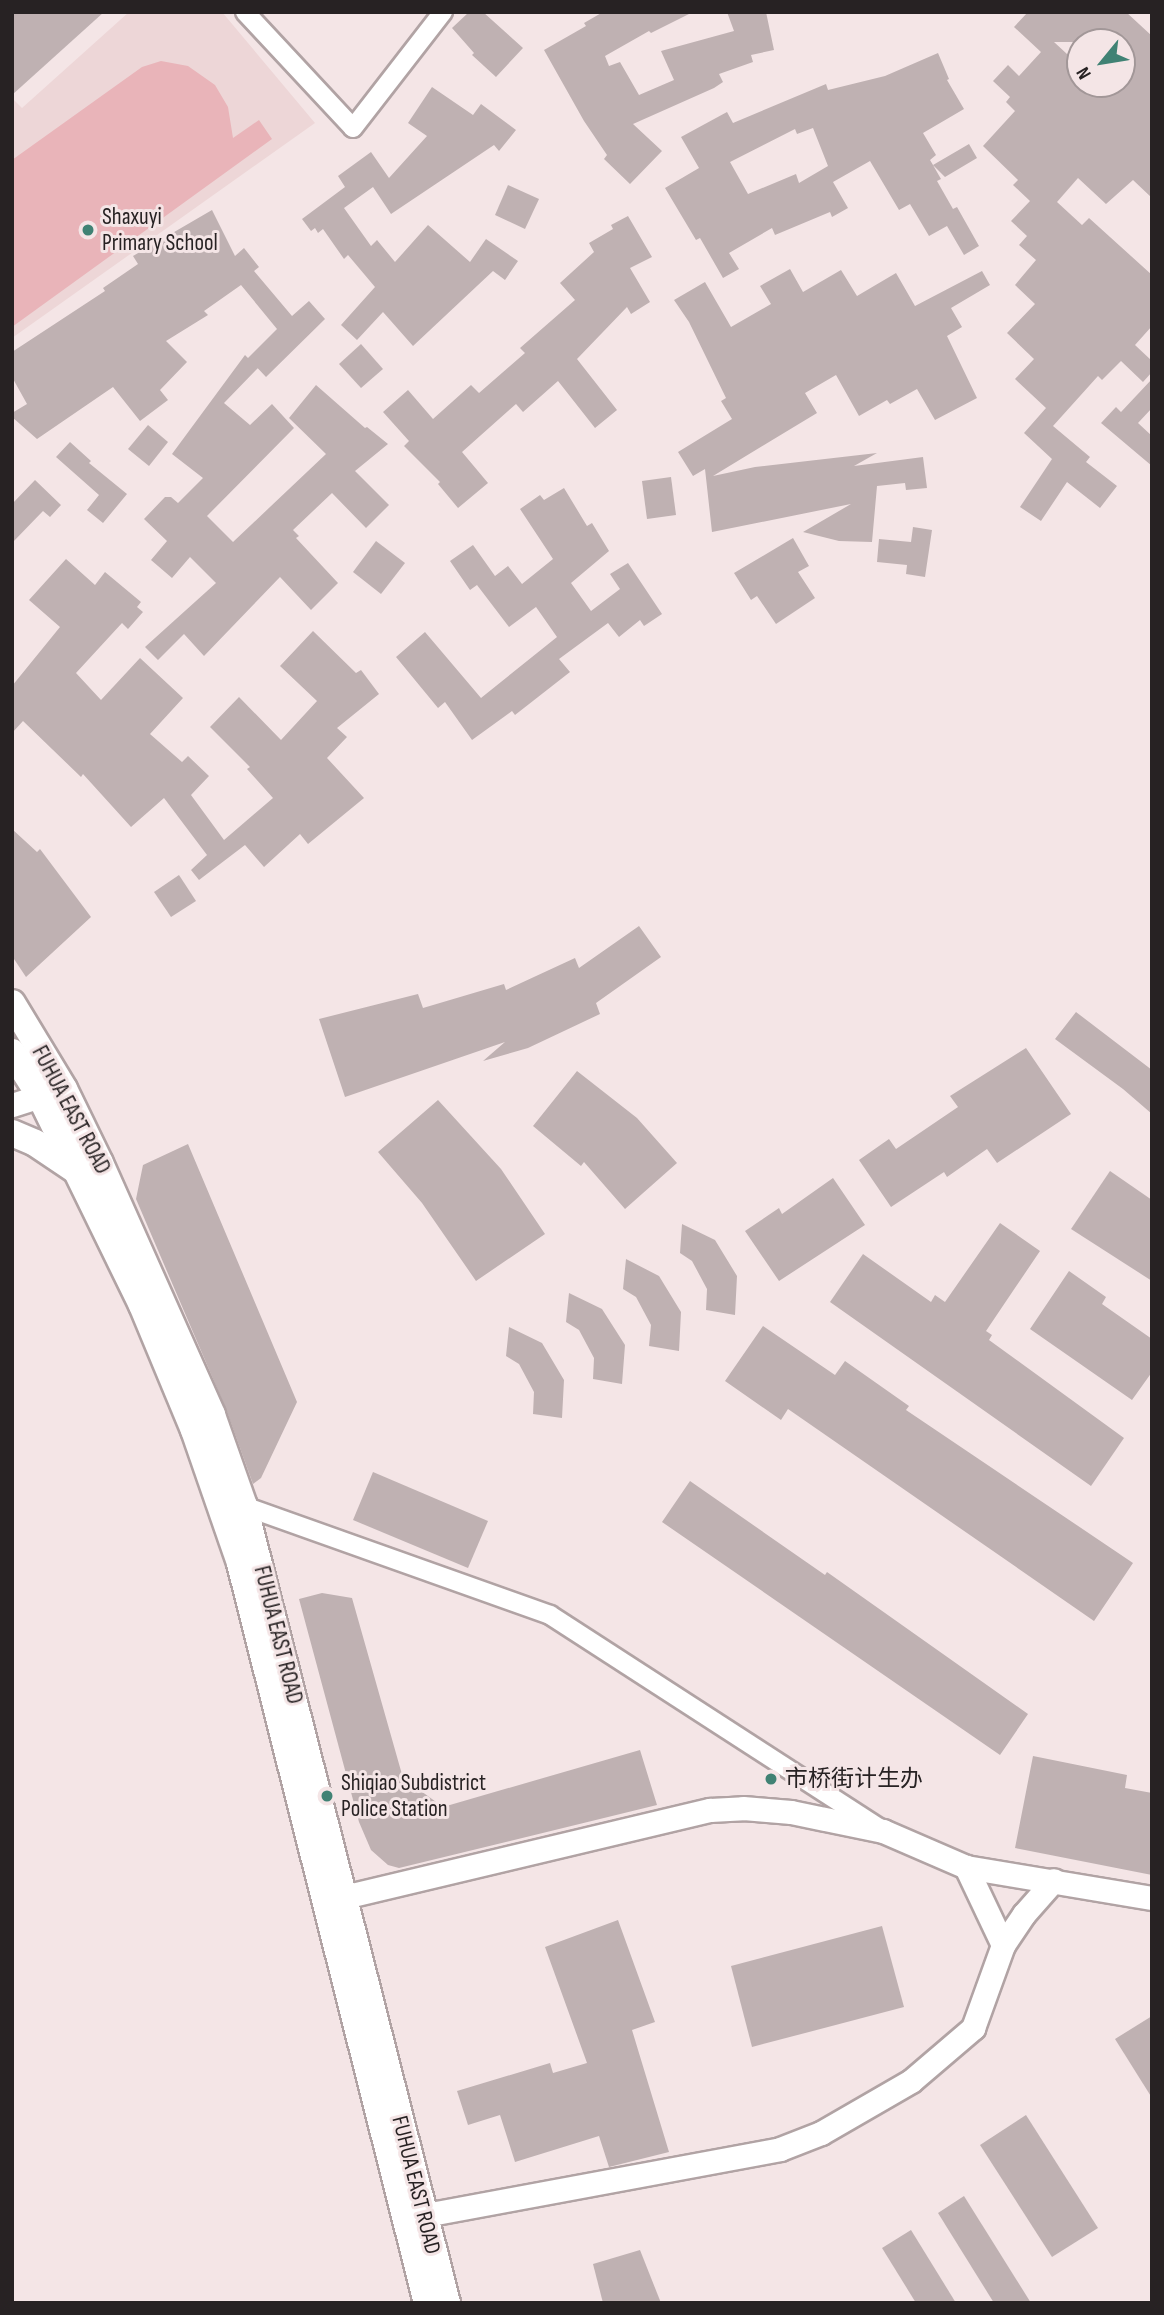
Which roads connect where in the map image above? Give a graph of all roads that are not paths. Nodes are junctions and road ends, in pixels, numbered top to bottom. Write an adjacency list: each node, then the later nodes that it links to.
1 (244, 12): 2 (street)
2 (443, 12)
3 (12, 1004): 5 (main road, FUHUA EAST ROAD)
4 (12, 1052): 5 (main road, FUHUA EAST ROAD)
5 (52, 1093): 6 (street); 8 (main road, FUHUA EAST ROAD); 9 (main road, FUHUA EAST ROAD)
6 (12, 1105)
7 (12, 1133): 8 (main road)
8 (76, 1171): 14 (main road, FUHUA EAST ROAD)
9 (244, 1506): 10 (street); 14 (main road, FUHUA EAST ROAD)
10 (883, 1831): 11 (street); 14 (street)
11 (966, 1867): 12 (street); 15 (street)
12 (1054, 1880): 13 (street); 15 (street)
13 (1152, 1898)
14 (335, 1900): 16 (main road, FUHUA EAST ROAD)
15 (1003, 1945): 16 (street)
16 (413, 2218): 17 (main road, FUHUA EAST ROAD); 18 (main road, FUHUA EAST ROAD)
17 (427, 2303)
18 (447, 2303)

